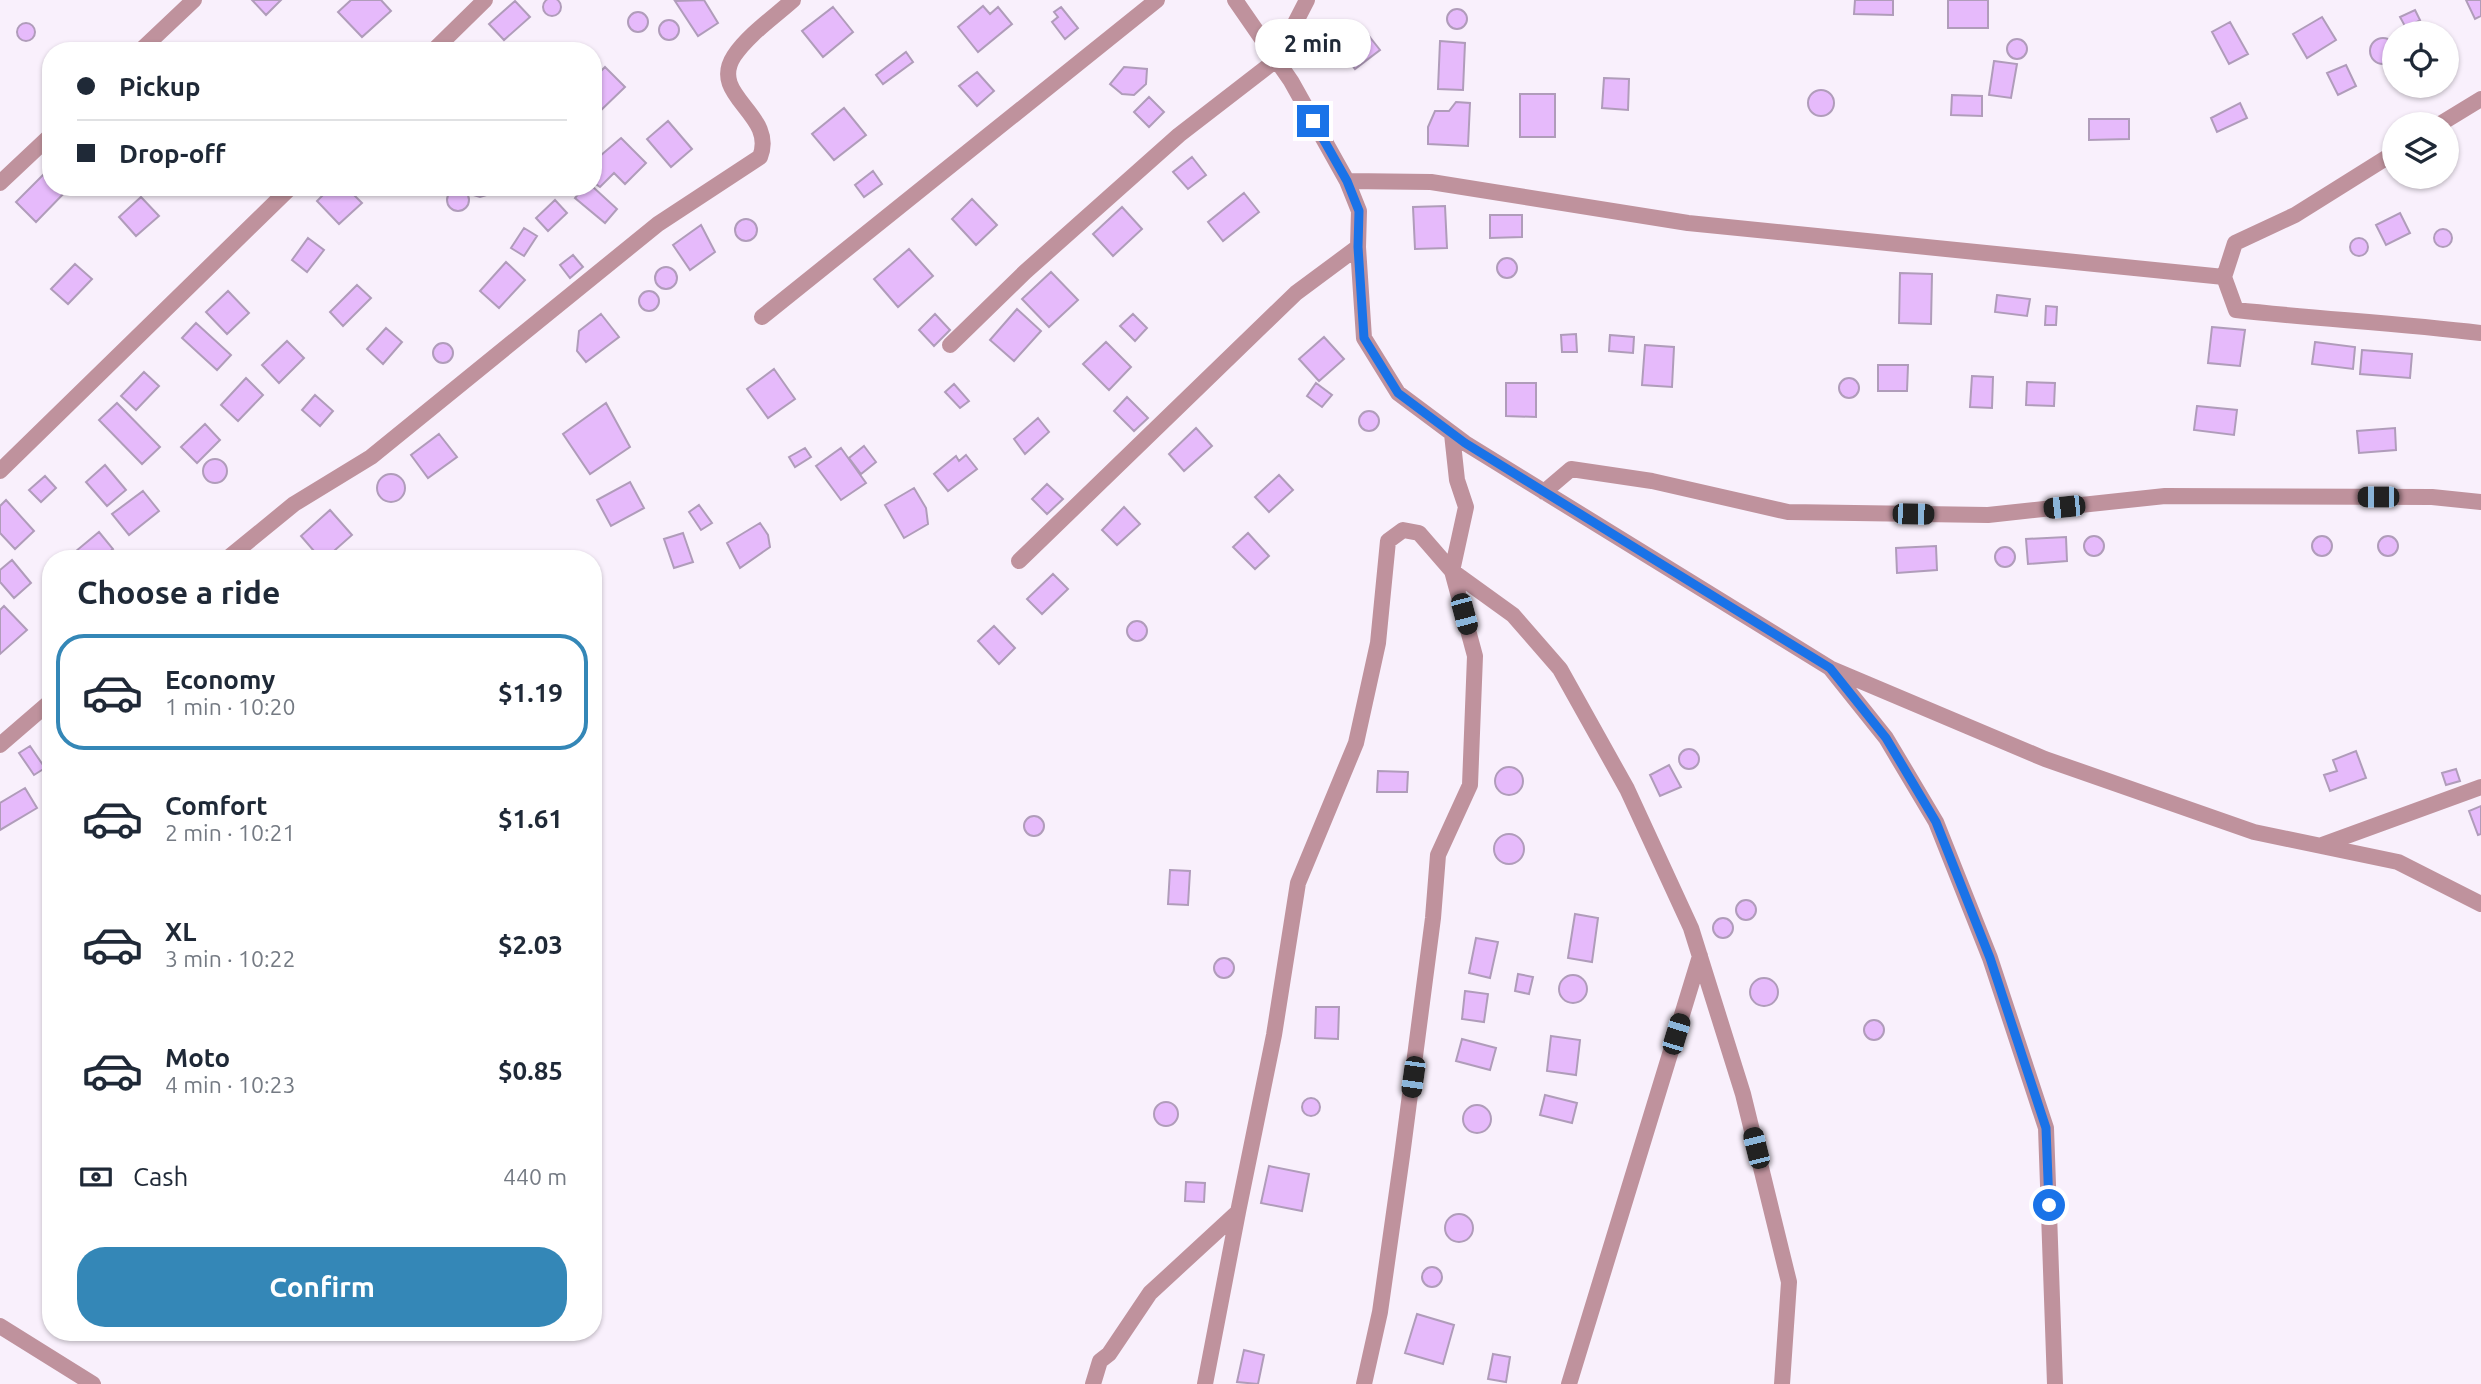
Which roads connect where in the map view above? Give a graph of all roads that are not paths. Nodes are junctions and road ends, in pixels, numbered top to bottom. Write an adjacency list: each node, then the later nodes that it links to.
1 (194, 0): 7 (street)
2 (485, 0): 8 (street)
3 (793, 0): 26 (street)
4 (1157, 0): 19 (street)
5 (1235, 0): 9 (street)
6 (1307, 0): 9 (street)
7 (150, 42)
8 (442, 42)
9 (1276, 60): 14 (street); 21 (street)
10 (2481, 99): 11 (street)
11 (2459, 112)
12 (42, 143): 15 (street)
13 (2382, 161): 18 (street)
14 (1347, 181): 17 (street); 18 (street)
15 (0, 183)
16 (282, 196): 23 (street)
17 (1358, 247): 22 (street); 27 (street)
18 (2224, 277): 20 (street)
19 (762, 317)
20 (2481, 333)
21 (950, 345)
22 (1452, 434): 24 (street); 28 (street)
23 (0, 471)
24 (1544, 492): 25 (street); 29 (street)
25 (2481, 502)
26 (238, 550)
27 (1019, 561)
28 (1452, 572): 35 (street); 36 (street); 41 (street)
29 (1830, 668): 33 (street); 44 (street)
30 (42, 709): 31 (street)
31 (0, 745)
32 (2481, 787): 33 (street)
33 (2320, 846): 34 (street)
34 (2481, 904)
35 (1700, 956): 42 (street); 43 (street)
36 (1238, 1212): 39 (street); 40 (street)
37 (0, 1326): 38 (street)
38 (91, 1384)
39 (1093, 1384)
40 (1205, 1384)
41 (1364, 1384)
42 (1569, 1384)
43 (1782, 1384)
44 (2054, 1384)

